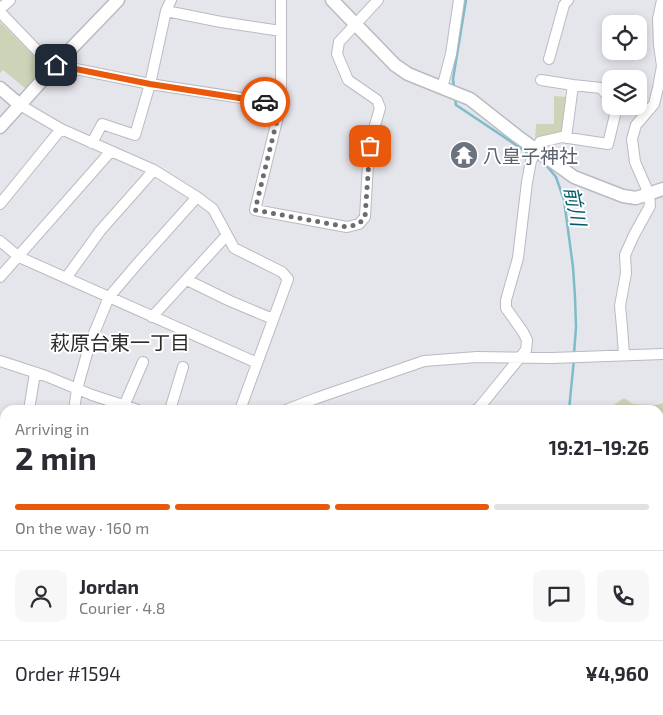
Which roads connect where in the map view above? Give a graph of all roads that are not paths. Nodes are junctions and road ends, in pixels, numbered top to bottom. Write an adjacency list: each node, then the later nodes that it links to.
1 (10, 0): 10 (street)
2 (118, 0): 15 (street)
3 (170, 0): 11 (street)
4 (281, 0): 13 (street)
5 (332, 0): 12 (street)
6 (378, 0): 12 (street)
7 (459, 0): 20 (street)
8 (568, 0): 14 (street)
9 (662, 0): 33 (street)
10 (0, 10): 15 (street)
11 (166, 11): 13 (street); 17 (street)
12 (355, 24): 20 (street); 22 (street)
13 (281, 31): 22 (street)
14 (549, 59)
15 (55, 66): 17 (street); 23 (street)
16 (541, 80): 18 (street)
17 (150, 84): 22 (street); 28 (street)
18 (573, 85): 21 (street); 27 (street)
19 (0, 88): 23 (street)
20 (442, 88): 29 (street)
21 (602, 89)
22 (281, 104)
23 (20, 105): 25 (street); 26 (street)
24 (615, 115): 27 (street)
25 (0, 127)
26 (61, 130): 28 (street); 35 (street)
27 (566, 138): 29 (street)
28 (92, 143): 30 (street)
29 (536, 150): 33 (street); 47 (street)
30 (111, 151): 31 (street); 38 (street)
31 (154, 170): 34 (street); 40 (street)
32 (663, 189): 33 (street)
33 (649, 194): 46 (street)
34 (197, 197): 36 (street); 42 (street)
35 (0, 204)
36 (228, 235): 41 (street); 44 (street)
37 (0, 241): 38 (street)
38 (19, 257): 39 (street); 40 (street)
39 (0, 277)
40 (66, 278): 42 (street)
41 (187, 280): 43 (street); 44 (street)
42 (109, 297): 43 (street); 53 (street)
43 (152, 316): 50 (street)
44 (273, 319): 50 (street)
45 (663, 354): 46 (street)
46 (624, 355): 47 (street)
47 (520, 357): 60 (street); 61 (street)
48 (0, 361): 52 (street)
49 (143, 362): 57 (street)
50 (257, 364): 59 (street)
51 (184, 367): 58 (street)
52 (35, 372): 53 (street); 54 (street)
53 (77, 389): 55 (street); 56 (street)
54 (30, 405)
55 (75, 405)
56 (116, 405)
57 (125, 405)
58 (172, 405)
59 (242, 405)
60 (299, 405)
61 (481, 405)

